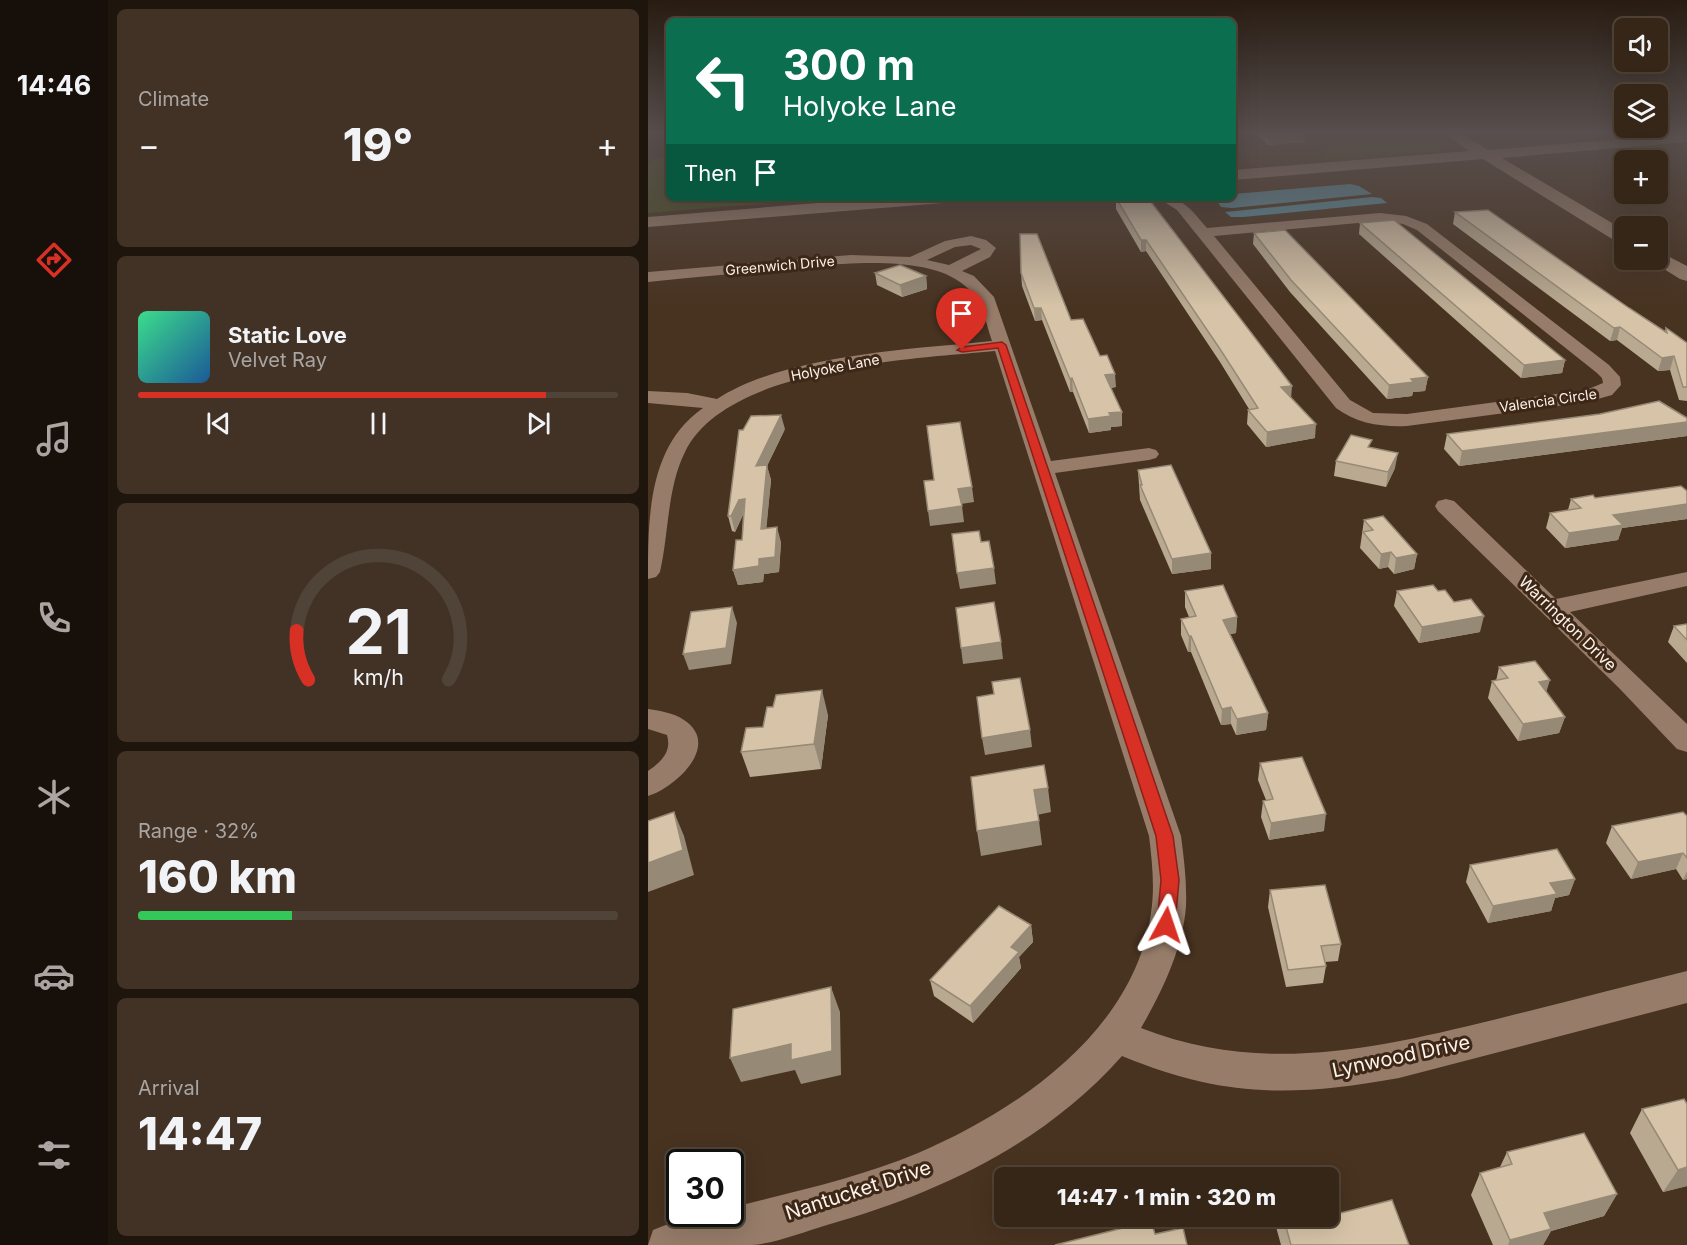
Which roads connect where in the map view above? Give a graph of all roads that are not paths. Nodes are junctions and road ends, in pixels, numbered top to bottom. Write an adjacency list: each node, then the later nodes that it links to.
1 (1547, 191): 5 (main road)
2 (906, 201): 4 (main road)
3 (1183, 202): 6 (street, Valencia Circle)
4 (648, 222)
5 (1614, 232)
6 (1204, 233): 6 (street, Valencia Circle)
7 (912, 262): 9 (street, Greenwich Drive); 9 (street, Greenwich Drive); 11 (street, Greenwich Drive)
8 (1668, 262): 10 (main road)
9 (949, 271): 12 (street, Greenwich Drive)
10 (1684, 271)
11 (648, 276)
12 (1002, 345): 14 (street, Holyoke Lane); 16 (street, Greenwich Drive)
13 (648, 397): 14 (street)
14 (719, 405): 18 (street, Holyoke Lane)
15 (1149, 454): 16 (street)
16 (1042, 468): 25 (street, Greenwich Drive)
17 (1446, 506): 20 (street, Warrington Drive)
18 (648, 572)
19 (1687, 579): 20 (street)
20 (1551, 608): 22 (street, Warrington Drive)
21 (648, 719): 23 (street)
22 (1687, 742)
23 (648, 785)
24 (1687, 987): 25 (street, Lynwood Drive)
25 (1115, 1035): 26 (street, Nantucket Drive)
26 (668, 1245)

